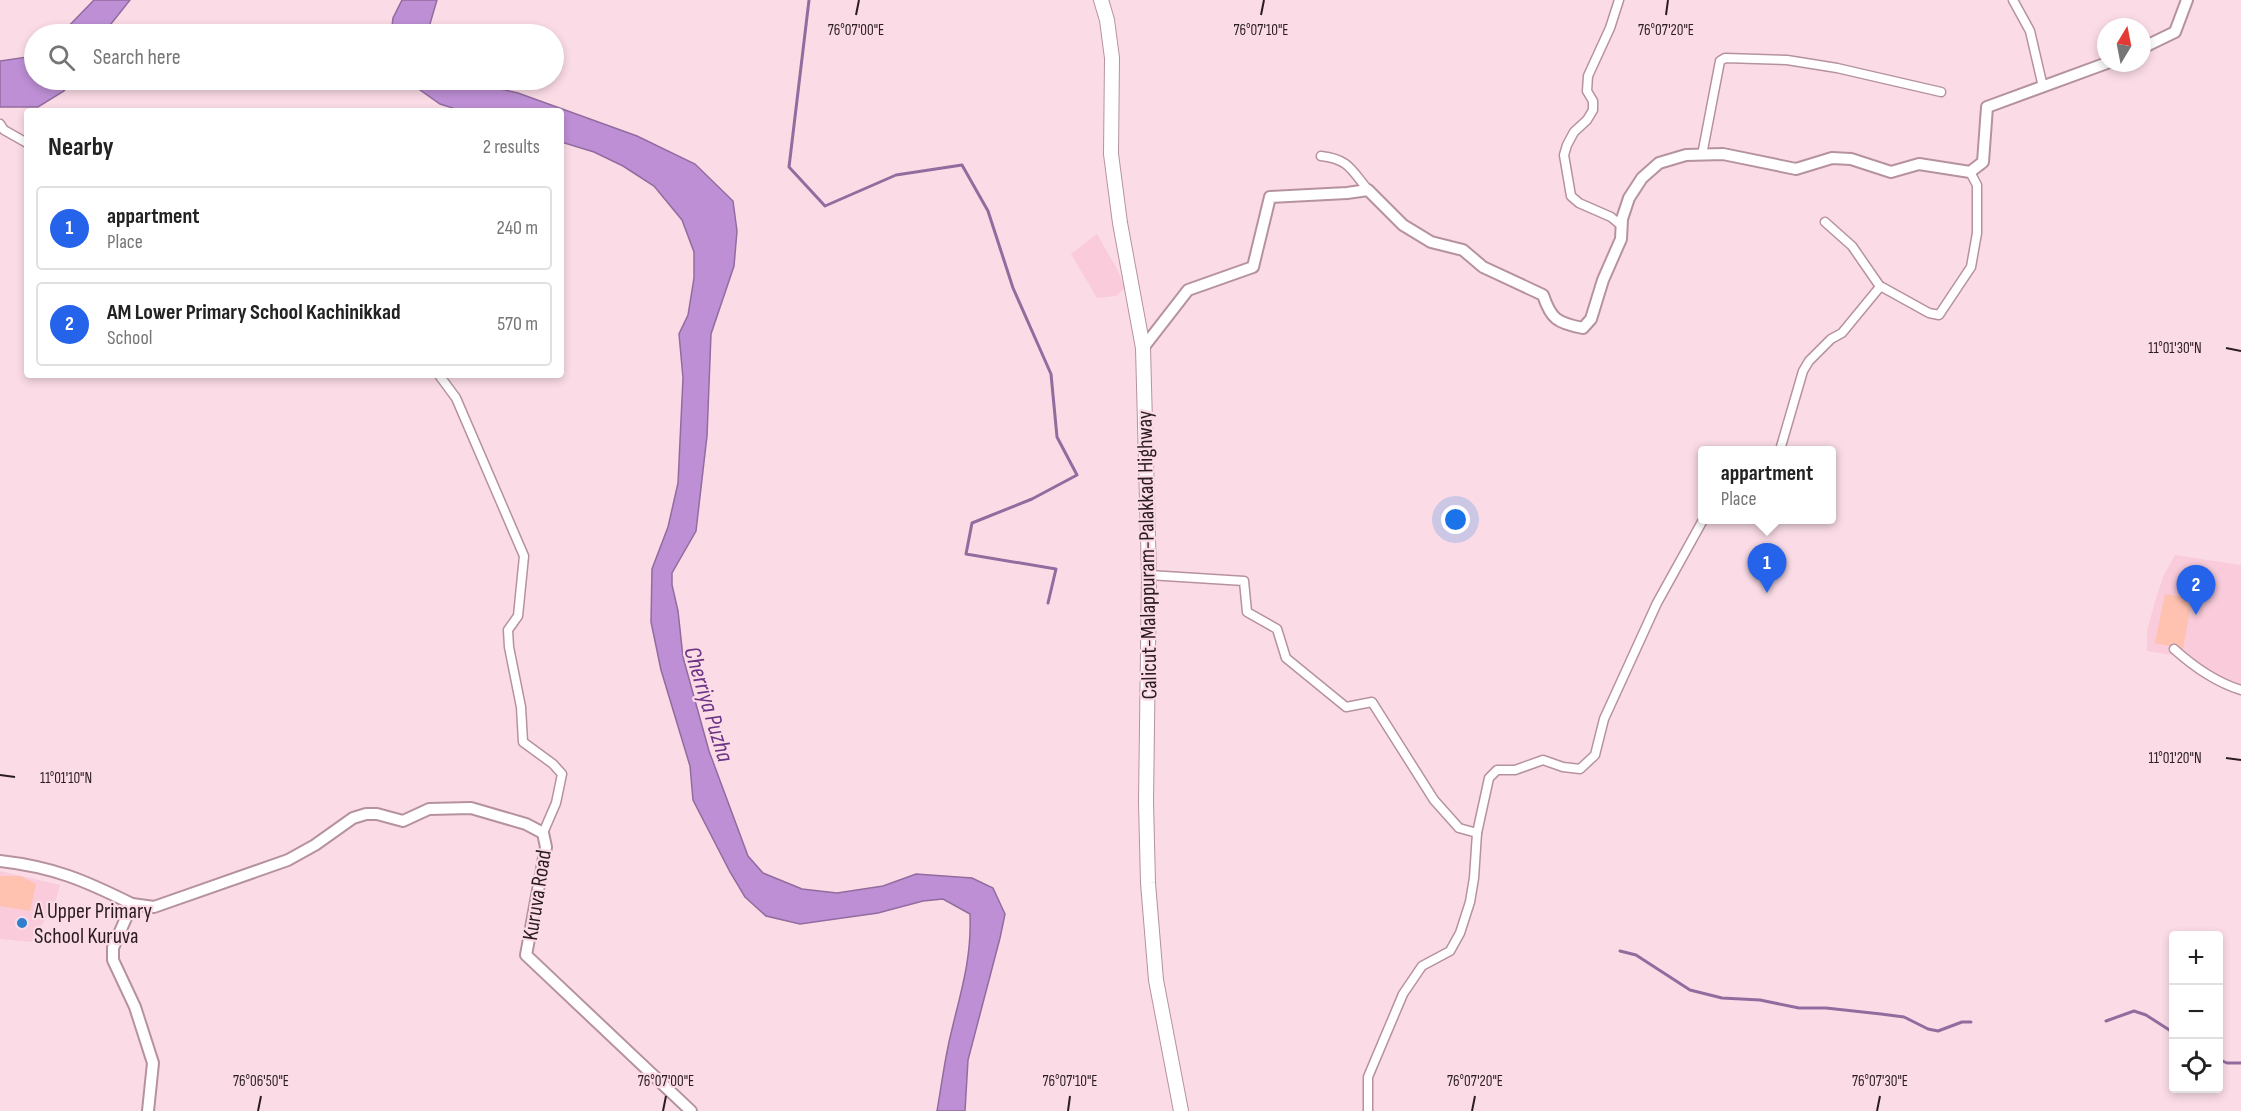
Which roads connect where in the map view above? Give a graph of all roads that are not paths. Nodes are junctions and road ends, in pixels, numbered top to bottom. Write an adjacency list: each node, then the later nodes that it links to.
1 (1101, 0): 18 (highway, Calicut-Malappuram-Palakkad Highway)
2 (1619, 0): 16 (street)
3 (2013, 0): 7 (street)
4 (2187, 0): 5 (main road)
5 (2151, 44)
6 (2097, 67): 7 (main road)
7 (2043, 87): 13 (main road)
8 (1941, 92): 11 (street)
9 (0, 124): 10 (street)
10 (24, 141)
11 (1702, 155): 13 (main road); 16 (main road)
12 (1321, 156): 14 (street)
13 (1970, 172): 17 (street)
14 (1368, 190): 16 (main road); 18 (main road)
15 (1825, 222): 17 (street)
16 (1622, 226)
17 (1878, 288): 20 (street)
18 (1143, 348): 22 (highway, Calicut-Malappuram-Palakkad Highway)
19 (440, 378): 25 (street)
20 (1781, 446)
21 (1700, 524): 26 (street)
22 (1149, 575): 26 (street); 31 (highway, Calicut-Malappuram-Palakkad Highway)
23 (2174, 649): 24 (street)
24 (2241, 690)
25 (543, 832): 28 (main road, Kuruva Road); 30 (main road, Kuruva Road)
26 (1477, 833): 32 (street)
27 (0, 861): 28 (main road)
28 (132, 904): 29 (main road)
29 (148, 1111)
30 (691, 1111)
31 (1181, 1111)
32 (1368, 1111)

